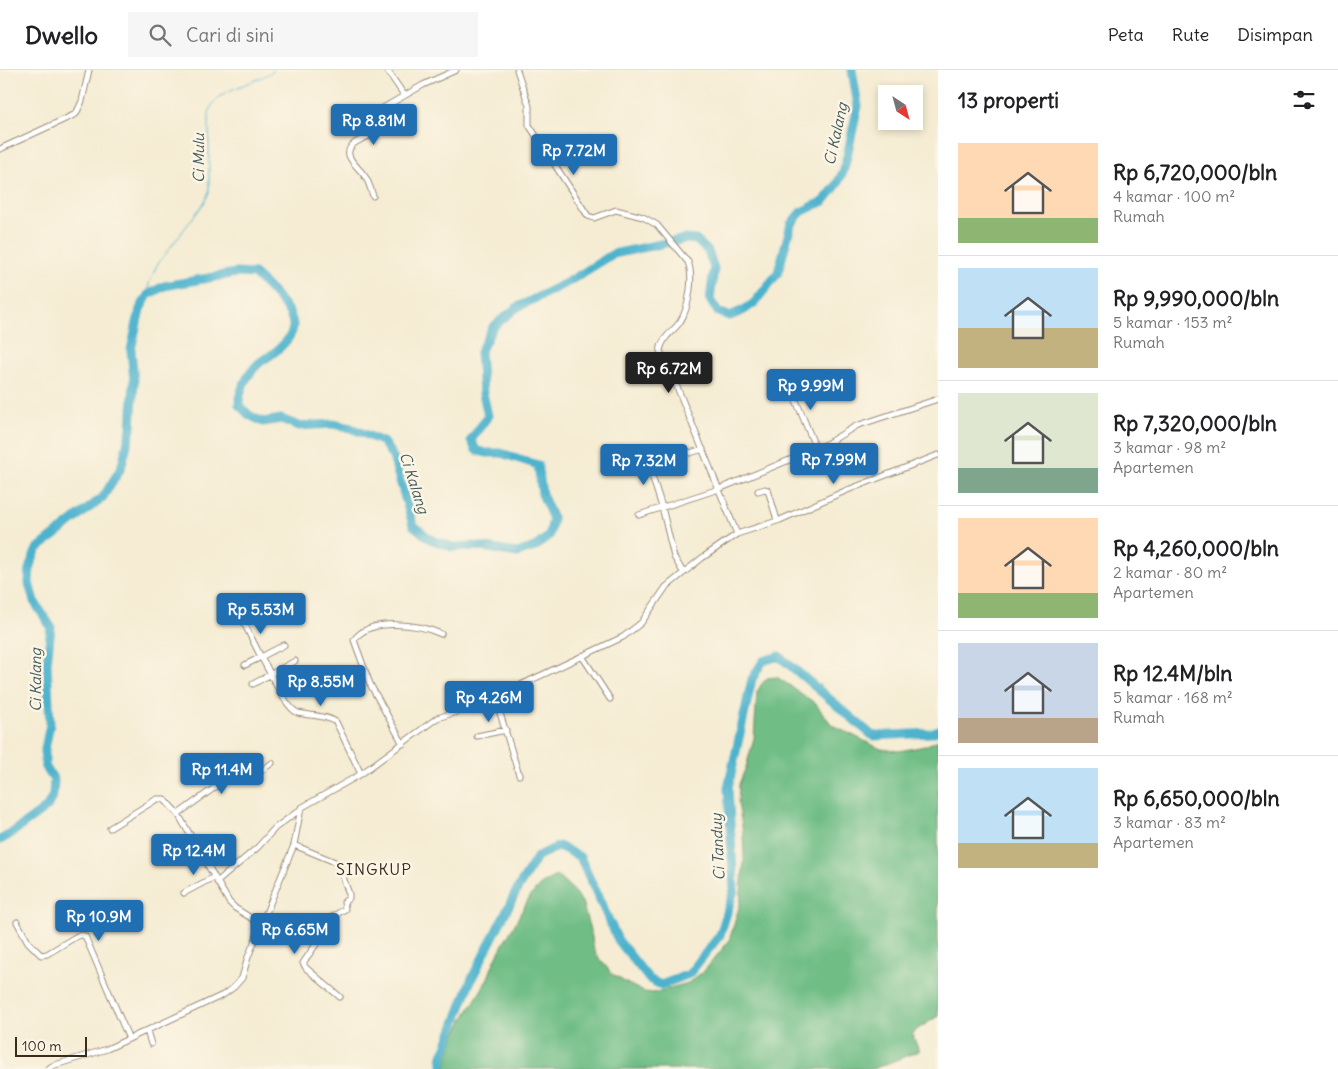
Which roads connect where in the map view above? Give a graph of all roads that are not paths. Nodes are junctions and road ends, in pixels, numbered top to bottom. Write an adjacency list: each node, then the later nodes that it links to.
1 (89, 70): 6 (street)
2 (387, 70): 5 (street)
3 (456, 70): 5 (street)
4 (517, 70): 10 (street)
5 (404, 95): 7 (street)
6 (0, 148)
7 (374, 196)
8 (788, 381): 11 (street)
9 (938, 398): 11 (street)
10 (702, 449): 13 (street); 15 (street)
11 (816, 449): 13 (street)
12 (938, 455): 17 (street)
13 (719, 489): 15 (street); 18 (street)
14 (758, 492): 17 (street)
15 (662, 507): 16 (street); 19 (street)
16 (639, 515)
17 (778, 520): 18 (street)
18 (737, 534): 19 (street)
19 (683, 572): 23 (street)
20 (244, 623): 24 (street)
21 (441, 634): 33 (street)
22 (284, 645): 24 (street)
23 (582, 656): 29 (street); 30 (street)
24 (261, 657): 26 (street); 27 (street)
25 (295, 660): 27 (street)
26 (245, 665)
27 (271, 674): 28 (street); 36 (street)
28 (253, 684)
29 (495, 697): 31 (street); 33 (street)
30 (610, 698)
31 (506, 730): 32 (street); 38 (street)
32 (477, 736)
33 (403, 744): 36 (street)
34 (226, 762): 37 (street)
35 (272, 763): 37 (street)
36 (362, 774): 39 (street)
37 (230, 775): 40 (street)
38 (519, 776)
39 (302, 808): 42 (street); 43 (street)
40 (178, 814): 41 (street); 43 (street)
41 (110, 828)
42 (294, 845): 46 (street); 47 (street)
43 (216, 880): 44 (street); 46 (street)
44 (184, 893)
45 (17, 922): 49 (street)
46 (262, 925): 48 (street)
47 (340, 997)
48 (147, 1031): 49 (street); 50 (street)
49 (129, 1039): 51 (street)
50 (151, 1044)
51 (48, 1069)

